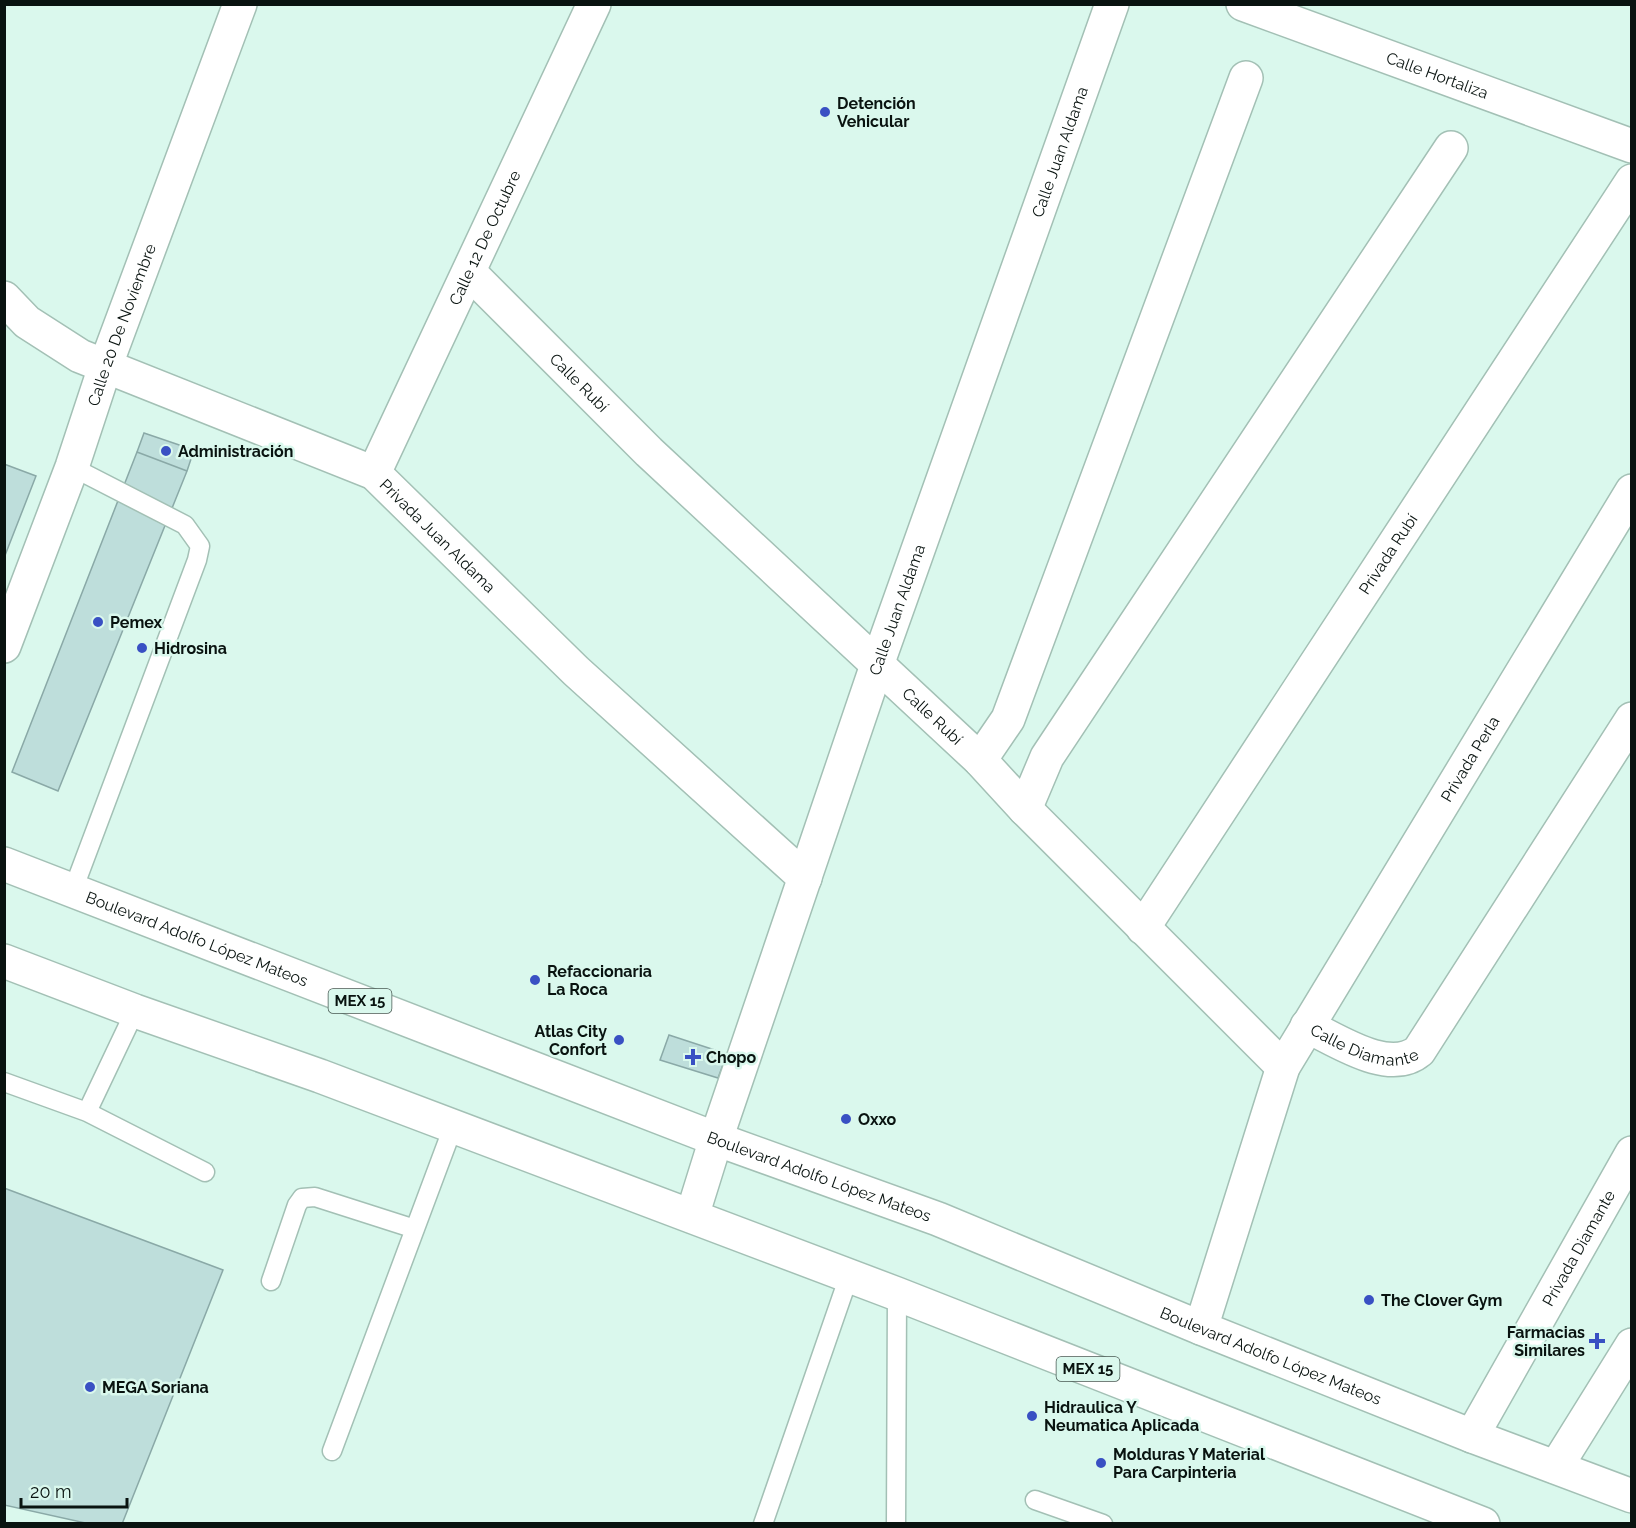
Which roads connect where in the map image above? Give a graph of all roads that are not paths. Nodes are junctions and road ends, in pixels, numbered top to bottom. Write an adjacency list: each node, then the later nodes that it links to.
1 (240, 4): 11 (street, Calle 20 De Noviembre)
2 (594, 4): 9 (street, Calle 12 De Octubre)
3 (1112, 4): 16 (street, Calle Juan Aldama)
4 (1243, 4): 6 (street, Calle Hortaliza)
5 (1246, 78): 18 (street)
6 (1632, 146)
7 (1451, 148): 19 (street)
8 (1632, 180): 23 (street, Privada Rubí)
9 (469, 272): 13 (street, Calle 12 De Octubre); 16 (street, Calle Rubí)
10 (4, 298): 11 (street, Privada Juan Aldama)
11 (105, 367): 12 (street, Calle 20 De Noviembre); 13 (street, Privada Juan Aldama)
12 (72, 467): 15 (street, Calle 20 De Noviembre); 22 (lane)
13 (374, 473): 21 (street, Privada Juan Aldama)
14 (1632, 491): 26 (street, Privada Perla)
15 (4, 646)
16 (877, 665): 18 (street, Calle Rubí); 21 (street, Calle Juan Aldama)
17 (1632, 719): 26 (street, Calle Diamante)
18 (980, 760): 19 (street, Calle Rubí)
19 (1025, 809): 23 (street, Calle Rubí)
20 (4, 864): 22 (street, Boulevard Adolfo López Mateos / MEX 15)
21 (805, 878): 31 (street, Calle Juan Aldama)
22 (73, 890): 31 (street, Boulevard Adolfo López Mateos / MEX 15)
23 (1143, 928): 27 (street, Calle Rubí)
24 (4, 961): 25 (street, MEX 15)
25 (135, 1011): 29 (lane); 30 (street, MEX 15)
26 (1307, 1026): 27 (street, Calle Diamante)
27 (1283, 1067): 39 (street, Calle Diamante)
28 (4, 1082): 29 (lane)
29 (87, 1112): 33 (lane)
30 (453, 1127): 34 (street, MEX 15); 35 (lane)
31 (716, 1139): 34 (street, Calle Juan Aldama); 39 (street, Boulevard Adolfo López Mateos / MEX 15)
32 (1632, 1153): 41 (street, Privada Diamante)
33 (205, 1172)
34 (692, 1216): 36 (street, MEX 15)
35 (415, 1229): 37 (lane); 42 (lane)
36 (849, 1276): 38 (street, MEX 15); 47 (lane)
37 (271, 1281)
38 (897, 1294): 46 (street, MEX 15); 48 (lane)
39 (1201, 1328): 41 (street, Boulevard Adolfo López Mateos / MEX 15)
40 (1632, 1345): 43 (street)
41 (1472, 1436): 43 (street, Boulevard Adolfo López Mateos / MEX 15)
42 (332, 1451)
43 (1556, 1467): 44 (street, Boulevard Adolfo López Mateos / MEX 15)
44 (1632, 1496)
45 (1035, 1500): 49 (lane)
46 (1432, 1514): 50 (street, MEX 15)
47 (763, 1524)
48 (896, 1524)
49 (1104, 1524)
50 (1483, 1524)

